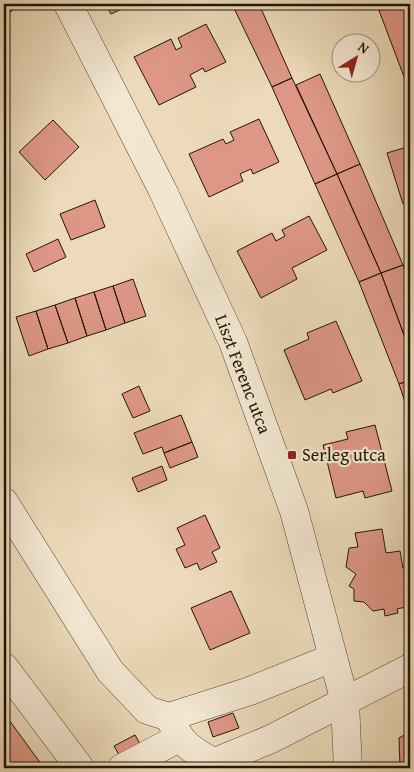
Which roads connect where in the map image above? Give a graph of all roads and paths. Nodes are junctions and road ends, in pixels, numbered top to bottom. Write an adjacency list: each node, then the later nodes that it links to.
1 (68, 4): 4 (street, Liszt Ferenc utca)
2 (4, 502): 3 (street)
3 (13, 530): 8 (street)
4 (332, 658): 7 (street, Liszt Ferenc utca); 8 (street)
5 (4, 667): 10 (street)
6 (410, 668): 7 (street)
7 (345, 702): 9 (street); 12 (street, Liszt Ferenc utca)
8 (174, 728): 9 (street); 11 (street)
9 (207, 765)
10 (80, 768)
11 (122, 768)
12 (348, 768)

